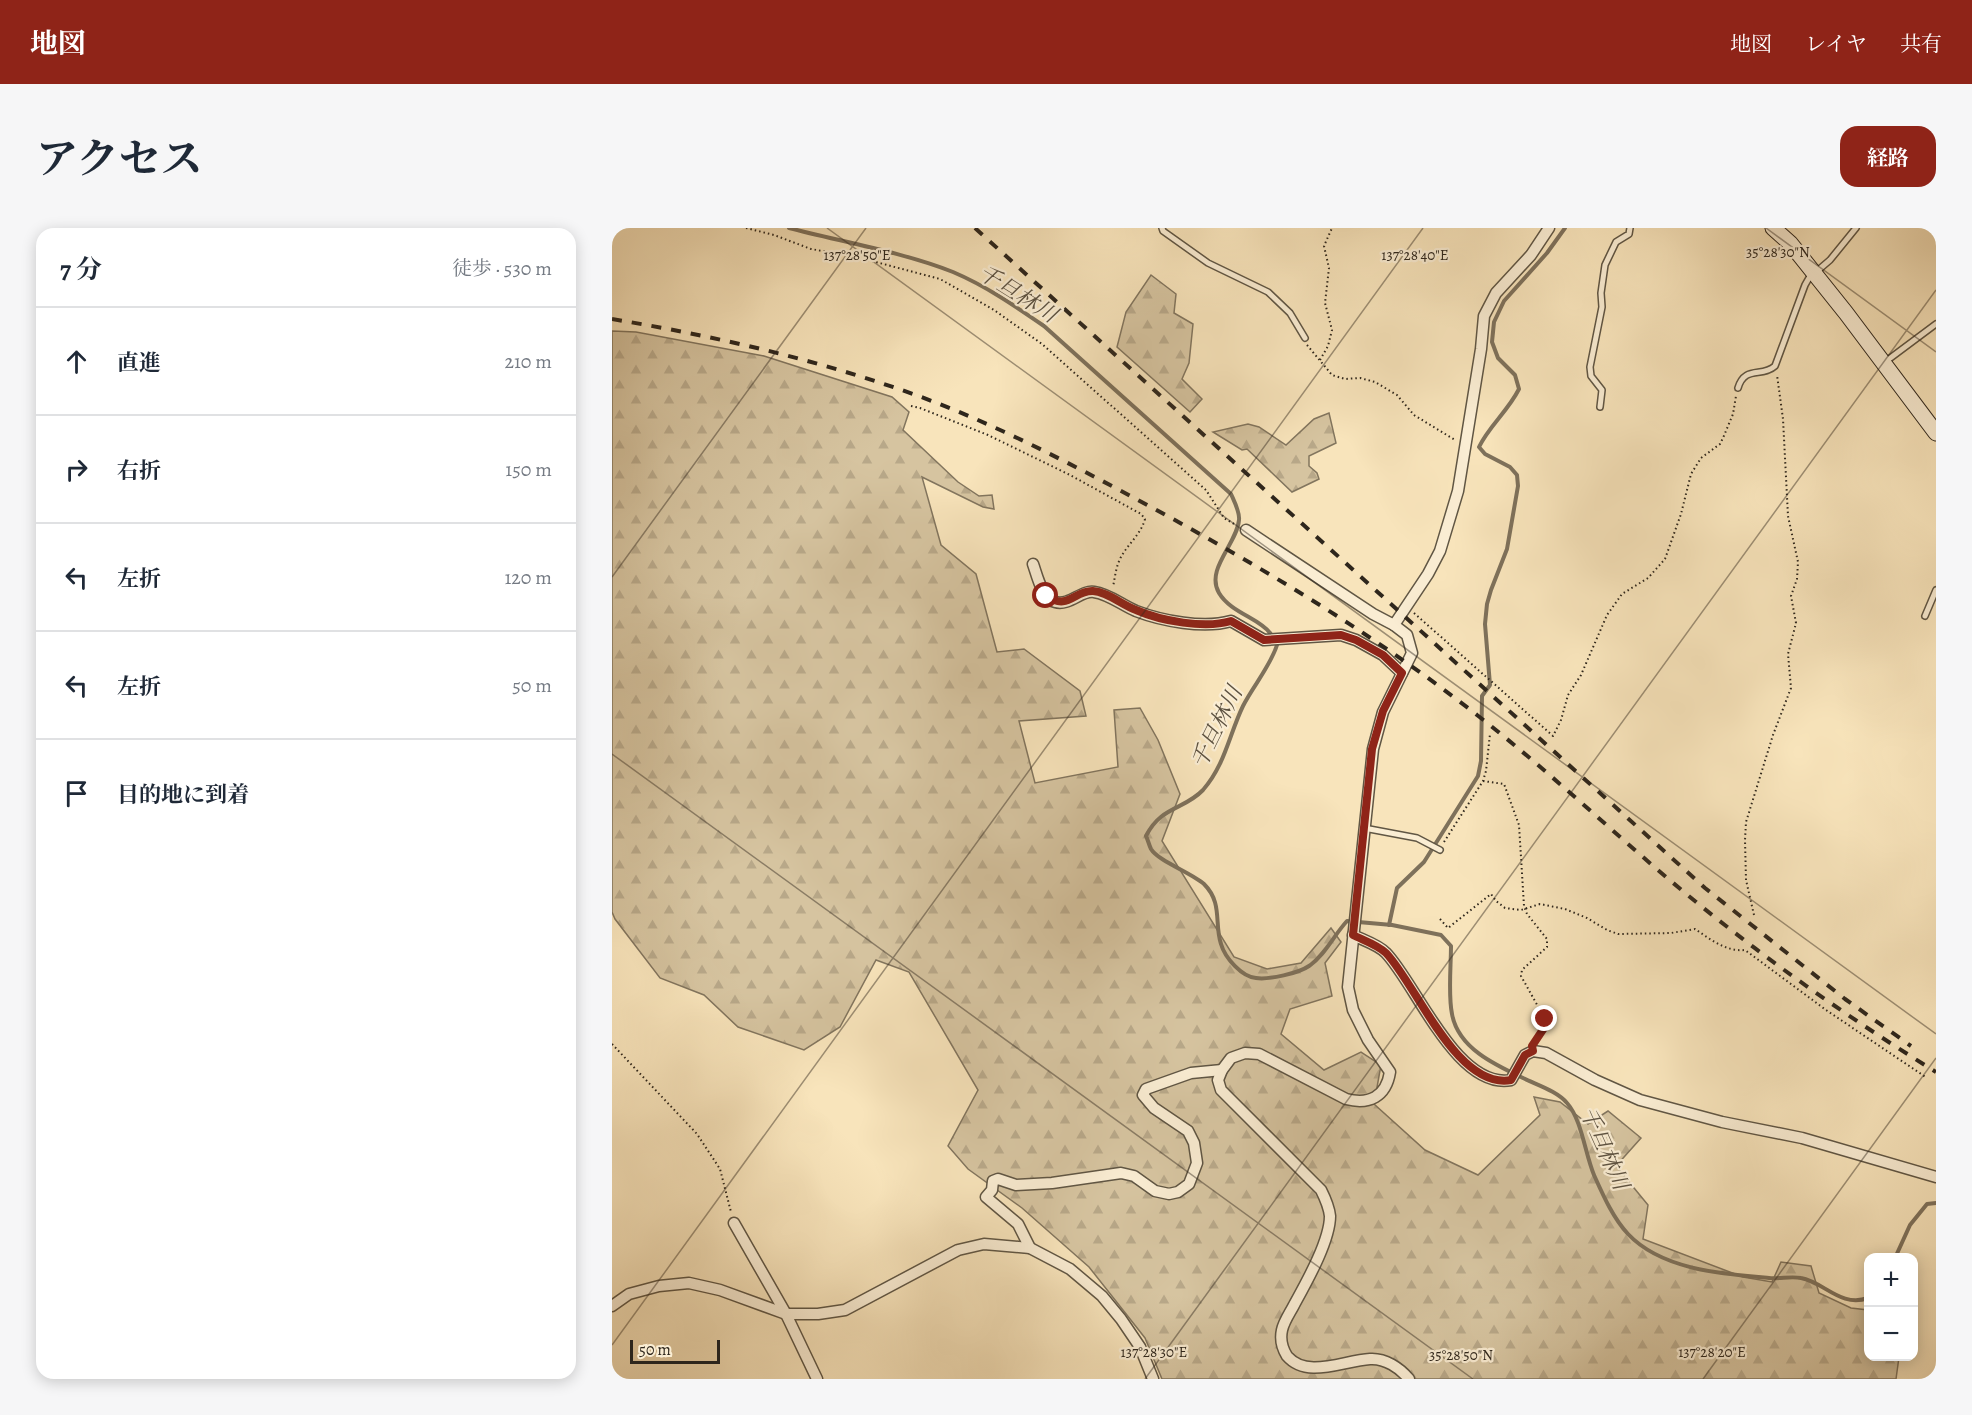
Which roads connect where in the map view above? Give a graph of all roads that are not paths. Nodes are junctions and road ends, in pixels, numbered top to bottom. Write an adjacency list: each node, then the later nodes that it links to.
1 (1162, 228): 8 (lane)
2 (1549, 228): 17 (street)
3 (1630, 228): 11 (lane)
4 (1773, 228): 6 (street)
5 (1856, 228): 6 (lane)
6 (1815, 273): 9 (street); 10 (lane)
7 (1936, 324): 9 (lane)
8 (1305, 338)
9 (1884, 363): 12 (street)
10 (1738, 388)
11 (1600, 407)
12 (1934, 427)
13 (1245, 530): 17 (street)
14 (1033, 564): 18 (street)
15 (1936, 590): 16 (lane)
16 (1924, 616)
17 (1394, 625): 18 (street)
18 (1402, 673): 19 (street)
19 (1365, 828): 20 (lane); 21 (street)
20 (1440, 850)
21 (1354, 933): 22 (street); 23 (street)
22 (1222, 1070): 25 (street); 30 (street)
23 (1936, 1177)
24 (734, 1223): 27 (street)
25 (1030, 1248): 27 (street); 29 (street)
26 (612, 1306): 27 (street)
27 (786, 1314): 28 (street)
28 (817, 1379)
29 (1153, 1379)
30 (1409, 1379)

